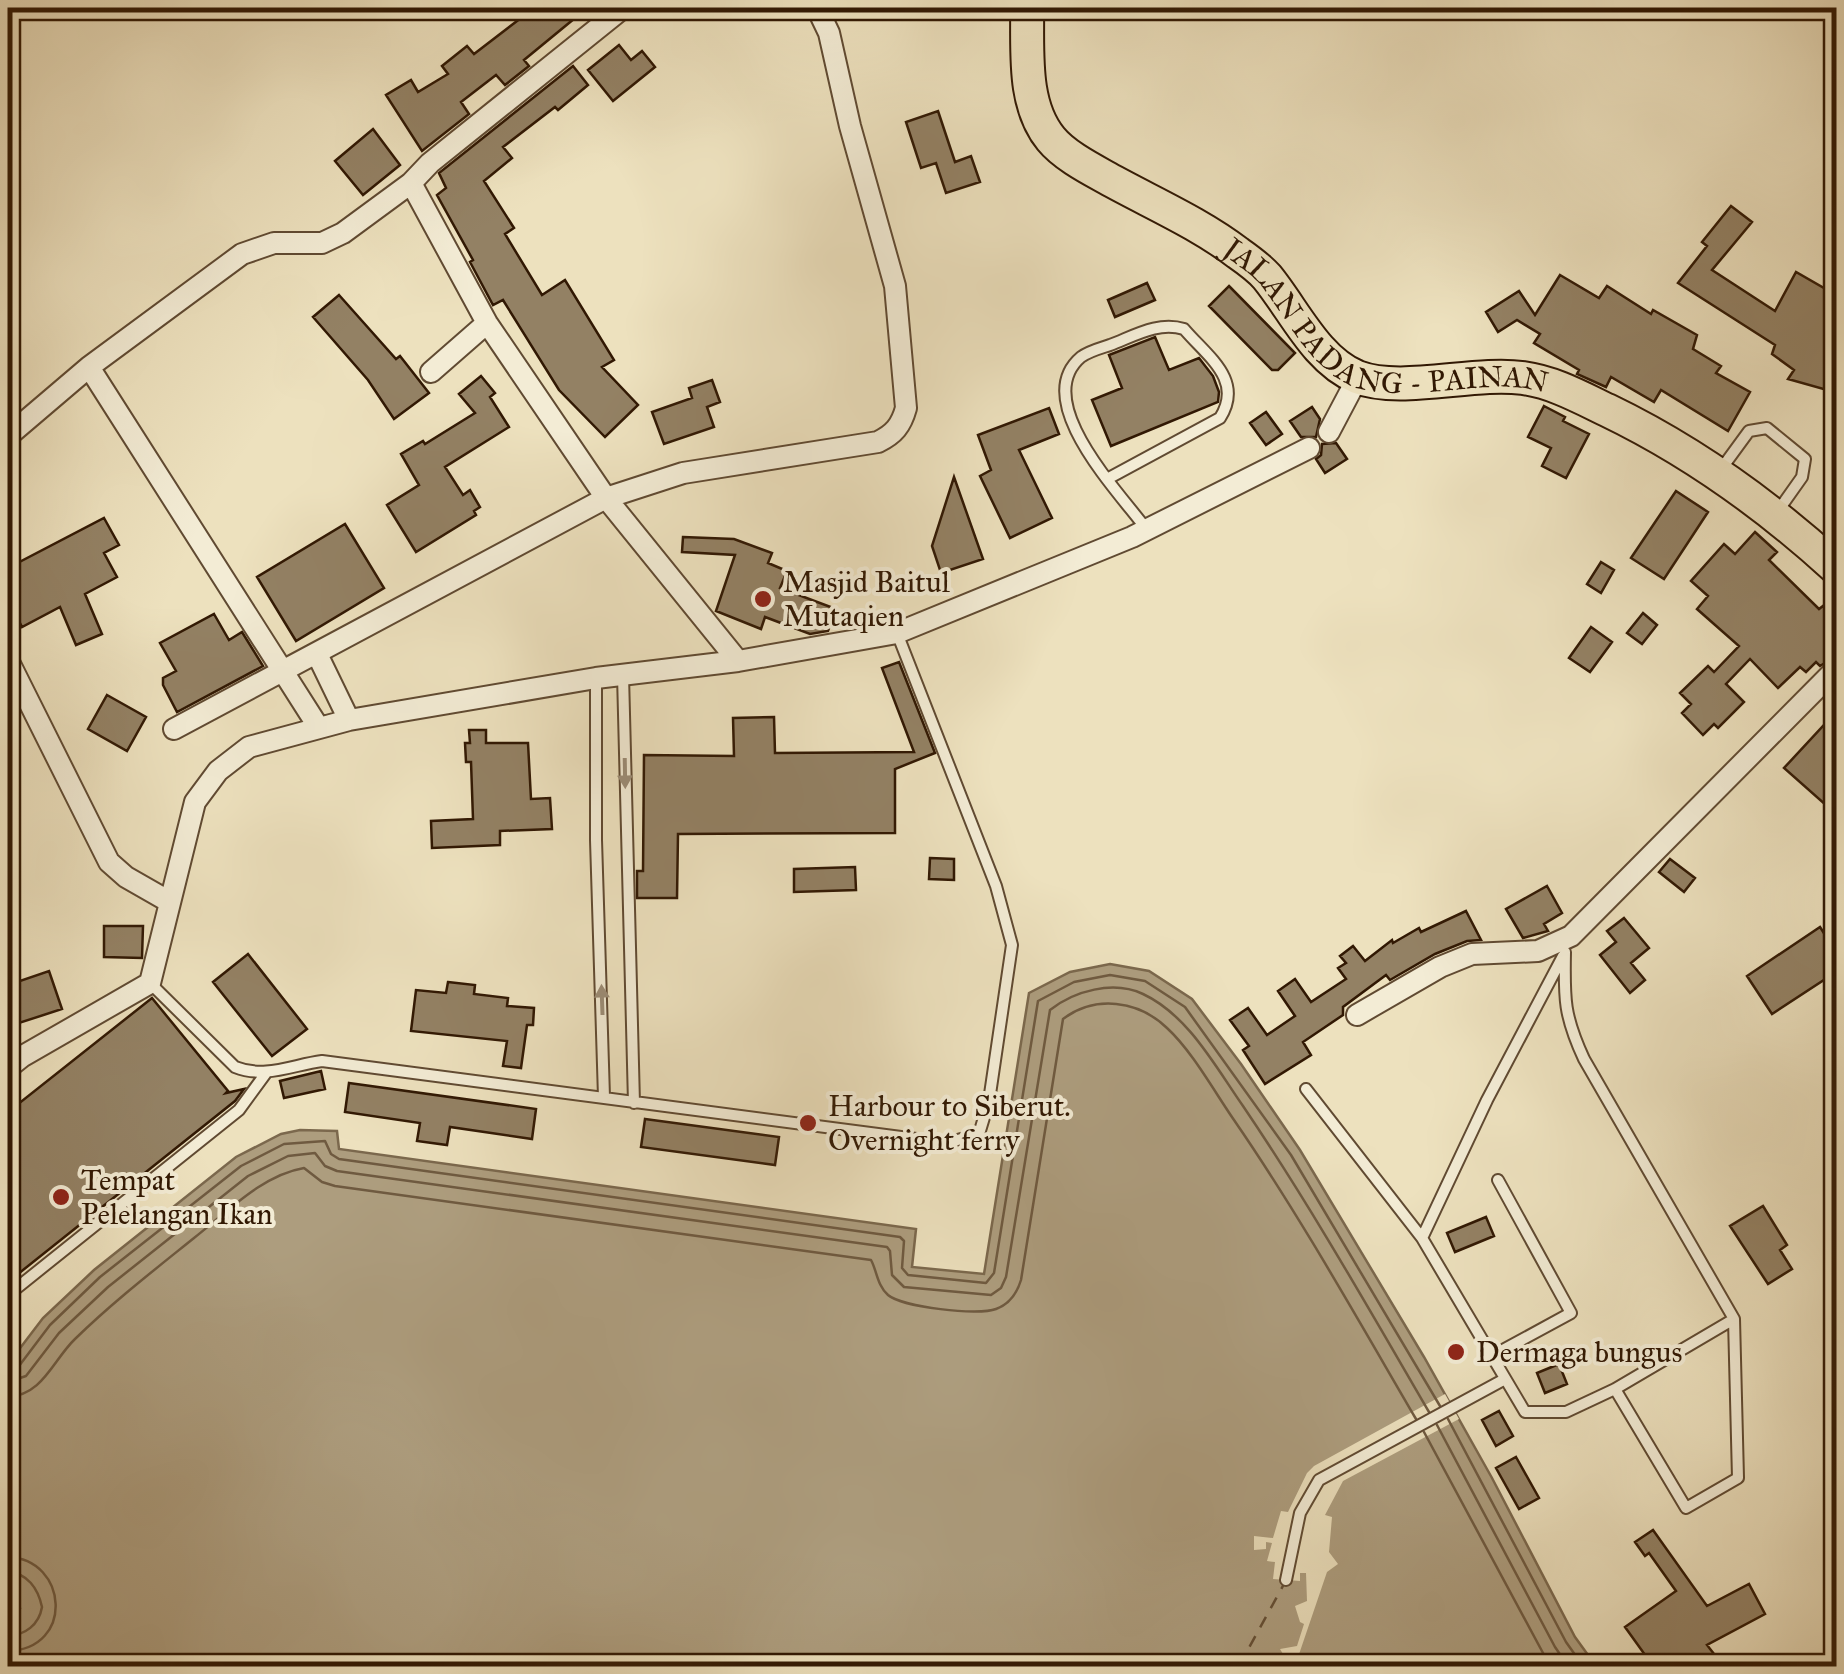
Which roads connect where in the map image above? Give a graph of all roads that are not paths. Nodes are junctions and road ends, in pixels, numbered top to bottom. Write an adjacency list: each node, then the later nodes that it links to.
1 (623, 8): 4 (street)
2 (817, 8): 14 (street)
3 (1027, 8): 8 (highway, JALAN PADANG - PAINAN)
4 (411, 183): 5 (street); 6 (street)
5 (487, 323): 7 (street); 14 (street)
6 (89, 367): 10 (street); 23 (street)
7 (430, 372)
8 (1358, 377): 9 (street); 12 (highway, JALAN PADANG - PAINAN)
9 (1329, 432)
10 (8, 436)
11 (1309, 448): 16 (street)
12 (1718, 472): 15 (highway, JALAN PADANG - PAINAN); 15 (lane)
13 (1108, 478): 13 (lane); 16 (lane)
14 (606, 498): 19 (street); 21 (street)
15 (1776, 514): 17 (highway, JALAN PADANG - PAINAN)
16 (1148, 530): 18 (street)
17 (1825, 558)
18 (904, 630): 21 (street); 38 (lane)
19 (317, 654): 23 (street); 27 (street)
20 (8, 660): 26 (street)
21 (738, 661): 24 (street)
22 (1836, 668): 31 (street)
23 (284, 670): 28 (street); 29 (street)
24 (622, 675): 25 (street); 38 (lane, one-way to 38)
25 (596, 678): 27 (street); 37 (lane, one-way to 25)
26 (15, 689): 30 (street)
27 (349, 720): 28 (street)
28 (319, 728): 30 (street)
29 (174, 729)
30 (168, 901): 32 (street)
31 (1568, 944): 33 (street); 40 (lane); 42 (lane)
32 (150, 983): 34 (street); 35 (lane)
33 (1356, 1014)
34 (8, 1068)
35 (266, 1073): 37 (lane); 41 (lane)
36 (1306, 1089): 40 (lane)
37 (604, 1097): 38 (lane)
38 (634, 1103)
39 (1498, 1180): 43 (lane)
40 (1422, 1238): 43 (lane)
41 (13, 1292)
42 (1734, 1319): 45 (lane); 45 (lane)
43 (1492, 1356): 44 (lane)
44 (1506, 1379): 45 (lane); 46 (lane)
45 (1616, 1389)
46 (1286, 1580)

